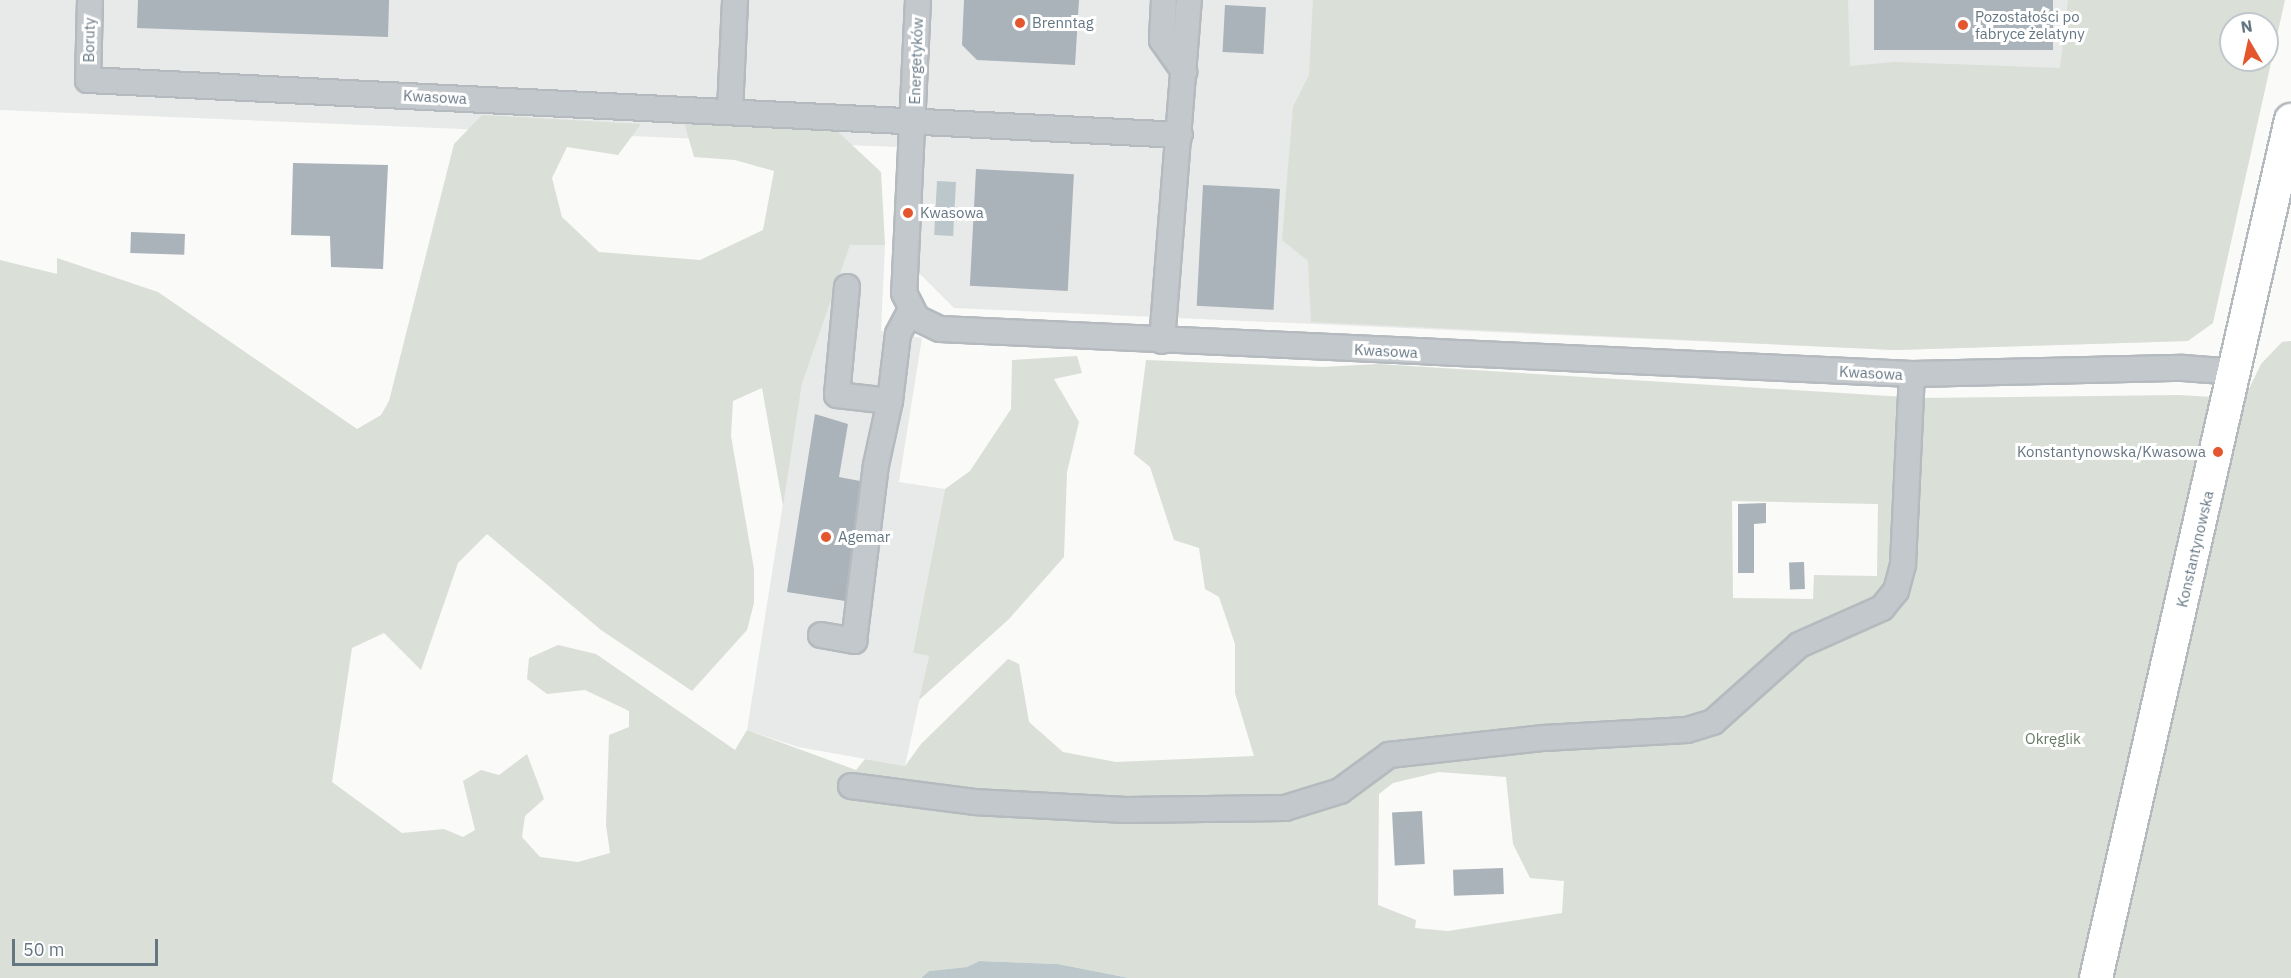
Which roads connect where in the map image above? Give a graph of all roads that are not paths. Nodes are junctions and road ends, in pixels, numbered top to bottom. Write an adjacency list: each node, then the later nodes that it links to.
1 (90, 0): 7 (street, Boruty)
2 (735, 0): 8 (street)
3 (918, 0): 9 (street, Energetyków)
4 (1164, 0): 6 (street)
5 (1189, 0): 6 (street)
6 (1184, 72): 11 (street)
7 (88, 81): 8 (street, Kwasowa)
8 (730, 111): 9 (street, Kwasowa)
9 (914, 121): 11 (street, Kwasowa); 13 (street)
10 (2290, 126): 15 (main road, Konstantynowska)
11 (1180, 135): 14 (street)
12 (847, 287): 17 (street)
13 (910, 310): 14 (street, Kwasowa); 17 (street)
14 (1162, 341): 16 (street, Kwasowa)
15 (2236, 372): 16 (street, Kwasowa); 20 (main road, Konstantynowska)
16 (1912, 374): 19 (street)
17 (890, 401): 18 (street)
18 (821, 635)
19 (851, 786)
20 (2096, 978)

